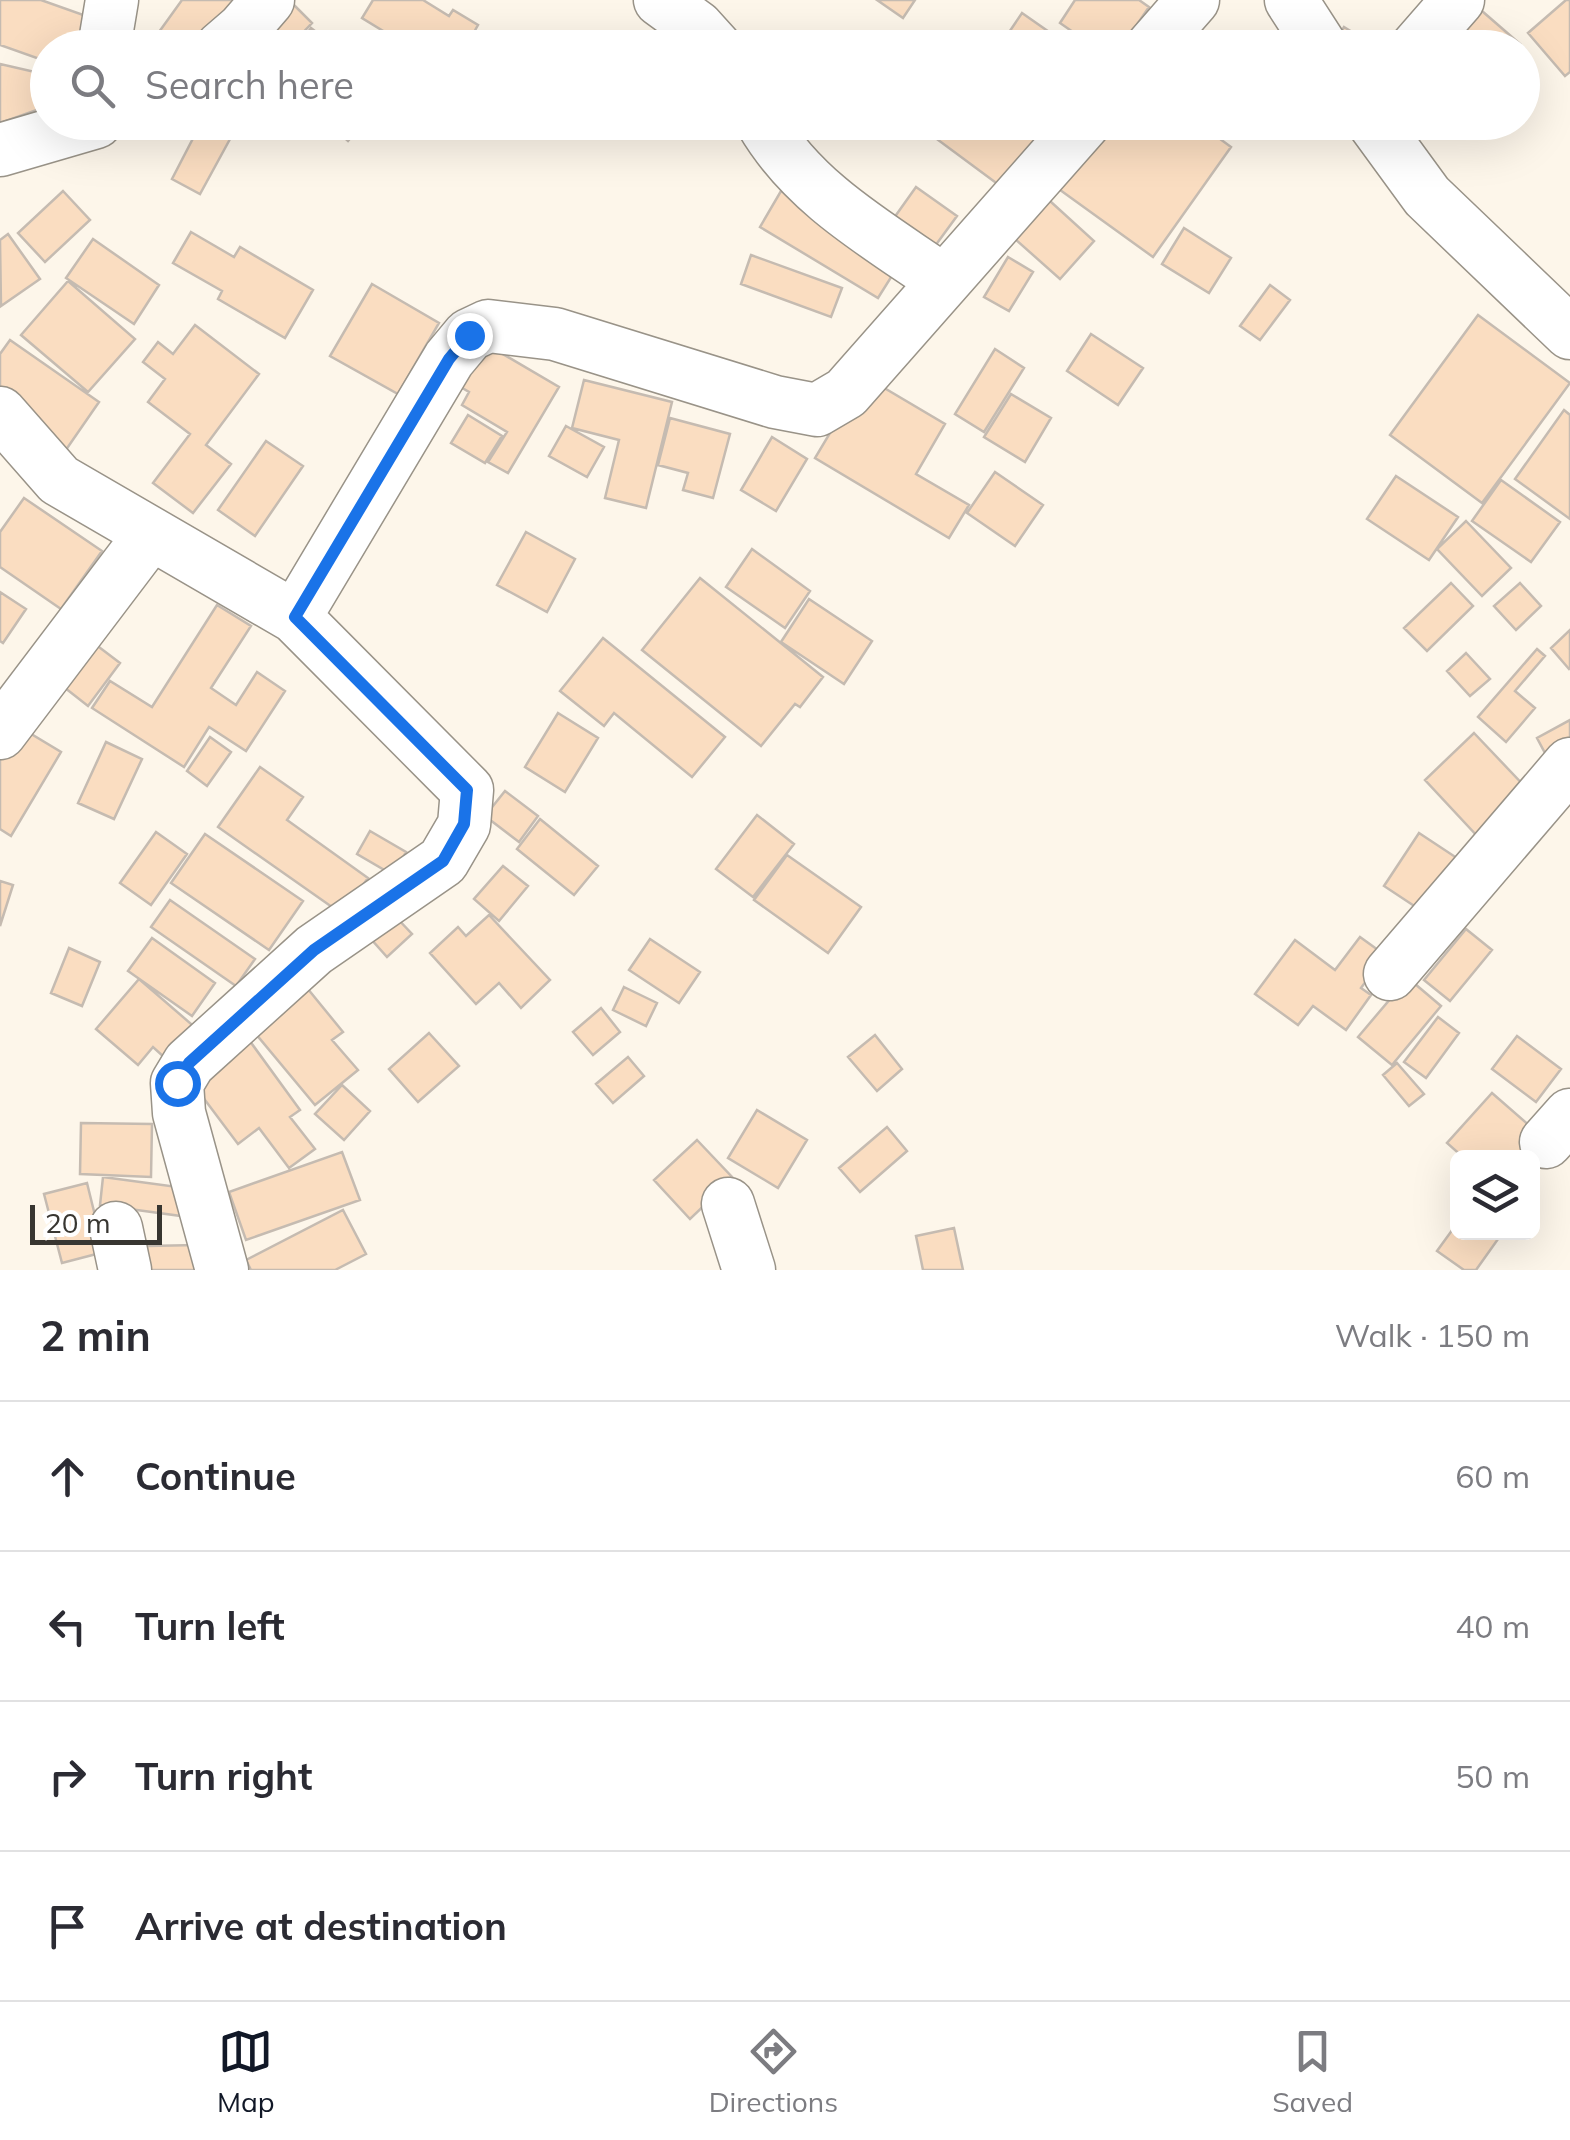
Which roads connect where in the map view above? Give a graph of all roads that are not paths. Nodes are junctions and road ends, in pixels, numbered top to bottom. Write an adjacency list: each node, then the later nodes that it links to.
1 (112, 0): 7 (street)
2 (268, 0): 8 (street)
3 (660, 0): 9 (street)
4 (1193, 0): 10 (street)
5 (1291, 0): 11 (street)
6 (1458, 0): 12 (street)
7 (107, 30)
8 (244, 30)
9 (699, 30)
10 (1167, 30)
11 (1310, 30)
12 (1432, 30)
13 (34, 140): 17 (street)
14 (774, 140): 18 (street)
15 (1069, 140): 18 (street)
16 (1386, 140): 19 (street)
17 (0, 150)
18 (944, 282): 22 (street)
19 (1570, 333)
20 (0, 413): 21 (street)
21 (150, 534): 22 (street); 23 (street)
22 (295, 617): 27 (street)
23 (0, 732)
24 (1570, 764): 25 (street)
25 (1390, 974)
26 (728, 1204): 28 (street)
27 (222, 1270)
28 (748, 1270)

